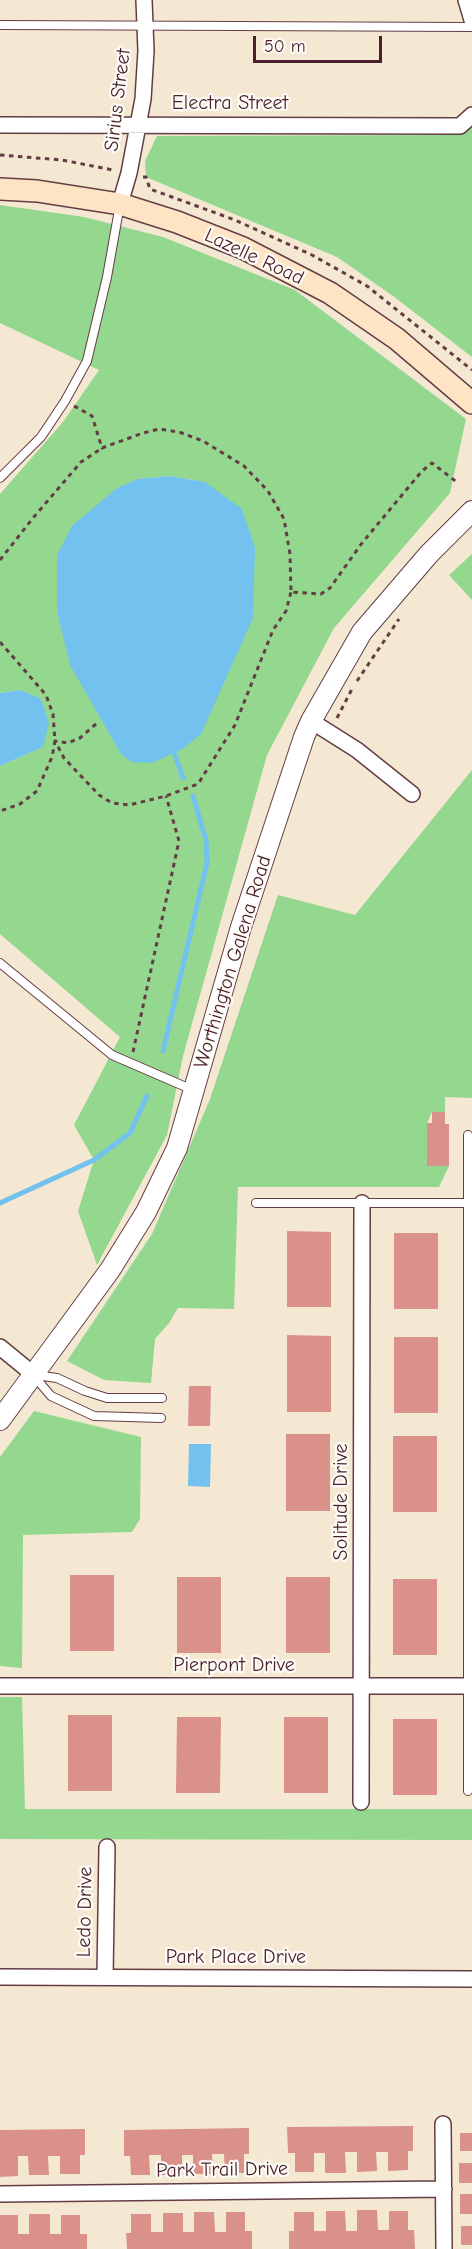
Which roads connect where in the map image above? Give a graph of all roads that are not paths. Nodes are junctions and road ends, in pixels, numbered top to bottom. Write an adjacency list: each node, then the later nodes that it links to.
1 (144, 0): 5 (street, Sirius Street)
2 (466, 0): 3 (street)
3 (472, 20)
4 (0, 25): 5 (lane)
5 (146, 26): 6 (lane); 8 (street, Sirius Street)
6 (472, 27)
7 (472, 115): 8 (street, Electra Street)
8 (140, 124): 9 (street, Electra Street); 11 (street, Sirius Street)
9 (0, 125)
10 (0, 189): 11 (main road, Lazelle Road)
11 (120, 204): 12 (main road, Lazelle Road); 13 (lane)
12 (472, 404)
13 (0, 478)
14 (472, 511): 15 (street, Worthington Galena Road)
15 (311, 721): 16 (street); 18 (street, Worthington Galena Road)
16 (412, 794)
17 (0, 963): 18 (lane)
18 (194, 1091): 24 (street, Worthington Galena Road)
19 (468, 1135): 22 (lane)
20 (256, 1203): 21 (lane)
21 (362, 1203): 22 (lane); 29 (street, Solitude Drive)
22 (468, 1203): 30 (lane)
23 (0, 1347): 24 (street)
24 (33, 1374): 25 (lane); 26 (lane); 27 (street, Worthington Galena Road)
25 (162, 1398)
26 (161, 1418)
27 (0, 1420)
28 (0, 1686): 29 (street, Pierpont Drive)
29 (362, 1686): 30 (street, Pierpont Drive); 32 (street, Solitude Drive)
30 (468, 1686): 31 (lane)
31 (468, 1791)
32 (362, 1802)
33 (107, 1847): 35 (street, Ledo Drive)
34 (0, 1977): 35 (street, Park Place Drive)
35 (105, 1977): 36 (street, Park Place Drive)
36 (472, 1979)
37 (443, 2124): 38 (street)
38 (444, 2189): 39 (street, Park Trail Drive); 40 (street)
39 (0, 2194)
40 (444, 2249)

